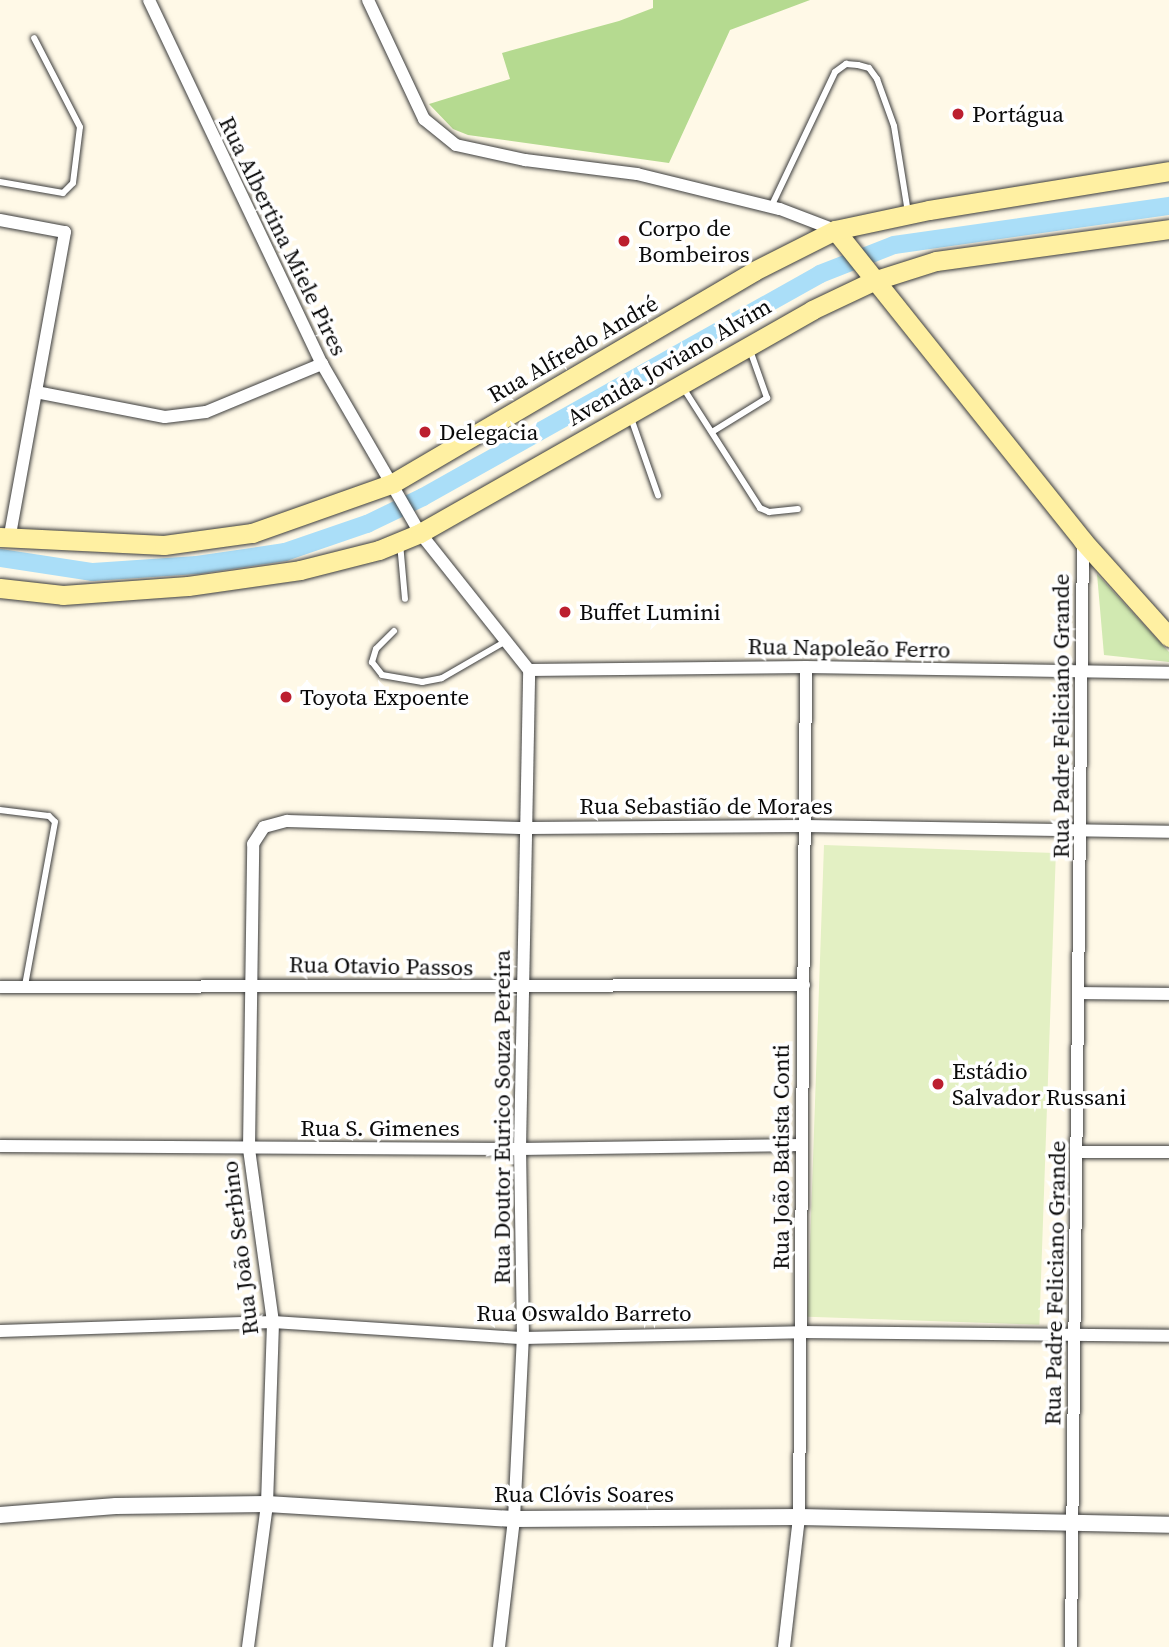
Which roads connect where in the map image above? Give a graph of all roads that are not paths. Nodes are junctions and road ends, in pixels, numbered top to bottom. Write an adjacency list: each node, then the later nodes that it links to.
1 (149, 0): 16 (street, Rua Albertina Miele Pires)
2 (368, 0): 6 (street)
3 (34, 38): 5 (lane)
4 (1169, 171): 7 (main road, Rua Alfredo André)
5 (0, 182)
6 (771, 208): 7 (lane); 10 (street)
7 (908, 214): 10 (main road, Rua Alfredo André)
8 (0, 220): 18 (street)
9 (1169, 229): 11 (main road, Avenida Joviano Alvim)
10 (839, 236): 12 (main road); 21 (main road, Rua Alfredo André)
11 (909, 269): 12 (main road, Avenida Joviano Alvim); 14 (main road)
12 (867, 274): 13 (main road, Avenida Joviano Alvim); 14 (main road)
13 (842, 296): 14 (main road); 15 (main road, Avenida Joviano Alvim)
14 (892, 305): 27 (main road)
15 (748, 346): 17 (main road, Avenida Joviano Alvim); 20 (lane)
16 (322, 364): 18 (street); 21 (street, Rua Albertina Miele Pires)
17 (681, 384): 19 (main road, Avenida Joviano Alvim); 20 (lane)
18 (36, 392): 25 (street)
19 (629, 413): 22 (lane); 24 (main road, Avenida Joviano Alvim)
20 (712, 432): 23 (lane)
21 (395, 486): 24 (street, Rua Albertina Miele Pires); 25 (main road, Rua Alfredo André)
22 (658, 495)
23 (798, 509)
24 (416, 525): 26 (main road, Avenida Joviano Alvim); 32 (street, Rua Albertina Miele Pires)
25 (5, 538)
26 (400, 541): 28 (main road, Avenida Joviano Alvim); 29 (lane)
27 (1083, 541): 31 (main road); 35 (street, Rua Padre Feliciano Grande)
28 (0, 588)
29 (405, 599)
30 (394, 631): 32 (lane)
31 (1169, 637)
32 (506, 641): 34 (street, Rua Albertina Miele Pires)
33 (806, 667): 34 (street, Rua Napoleão Ferro); 35 (street, Rua Napoleão Ferro); 38 (street, Rua João Batista Conti)
34 (528, 670): 39 (street, Rua Doutor Eurico Souza Pereira)
35 (1082, 673): 36 (street, Rua Napoleão Ferro); 40 (street, Rua Padre Feliciano Grande)
36 (1169, 673)
37 (0, 810): 45 (lane)
38 (805, 826): 39 (street, Rua Sebastião de Moraes); 40 (street, Rua Sebastião de Moraes); 43 (street, Rua João Batista Conti)
39 (528, 828): 42 (street, Rua Sebastião de Moraes); 47 (street, Rua Doutor Eurico Souza Pereira)
40 (1081, 831): 41 (street, Rua Sebastião de Moraes); 48 (street, Rua Padre Feliciano Grande)
41 (1169, 832)
42 (253, 844): 46 (street, Rua João Serbino)
43 (804, 985): 47 (street, Rua Otavio Passos); 50 (street, Rua João Batista Conti)
44 (0, 986): 45 (street, Rua Otavio Passos)
45 (25, 986): 46 (street, Rua Otavio Passos)
46 (249, 986): 47 (street, Rua Otavio Passos); 52 (street, Rua João Serbino)
47 (522, 988): 53 (street, Rua Doutor Eurico Souza Pereira)
48 (1080, 993): 49 (street); 54 (street, Rua Padre Feliciano Grande)
49 (1169, 994)
50 (802, 1145): 53 (street, Rua S. Gimenes); 58 (street, Rua João Batista Conti)
51 (0, 1146): 52 (street, Rua S. Gimenes)
52 (249, 1148): 53 (street, Rua S. Gimenes); 56 (street, Rua João Serbino)
53 (520, 1149): 61 (street, Rua Doutor Eurico Souza Pereira)
54 (1078, 1152): 55 (street); 59 (street, Rua Padre Feliciano Grande)
55 (1169, 1152)
56 (273, 1322): 57 (street, Rua Oswaldo Barreto); 61 (street, Rua Oswaldo Barreto); 62 (street, Rua João Serbino)
57 (0, 1331)
58 (801, 1332): 59 (street, Rua Oswaldo Barreto); 61 (street, Rua Oswaldo Barreto); 64 (street, Rua João Batista Conti)
59 (1075, 1334): 60 (street, Rua Oswaldo Barreto); 66 (street, Rua Padre Feliciano Grande)
60 (1169, 1336)
61 (523, 1338): 65 (street, Rua Doutor Eurico Souza Pereira)
62 (267, 1504): 63 (street, Rua Clóvis Soares); 65 (street, Rua Clóvis Soares); 68 (street, Rua João Serbino)
63 (0, 1515)
64 (799, 1517): 65 (street, Rua Clóvis Soares); 66 (street, Rua Clóvis Soares); 70 (street, Rua João Batista Conti)
65 (514, 1519): 69 (street, Rua Doutor Eurico Souza Pereira)
66 (1073, 1523): 67 (street, Rua Clóvis Soares); 71 (street, Rua Padre Feliciano Grande)
67 (1169, 1525)
68 (248, 1647)
69 (499, 1647)
70 (784, 1647)
71 (1071, 1647)

